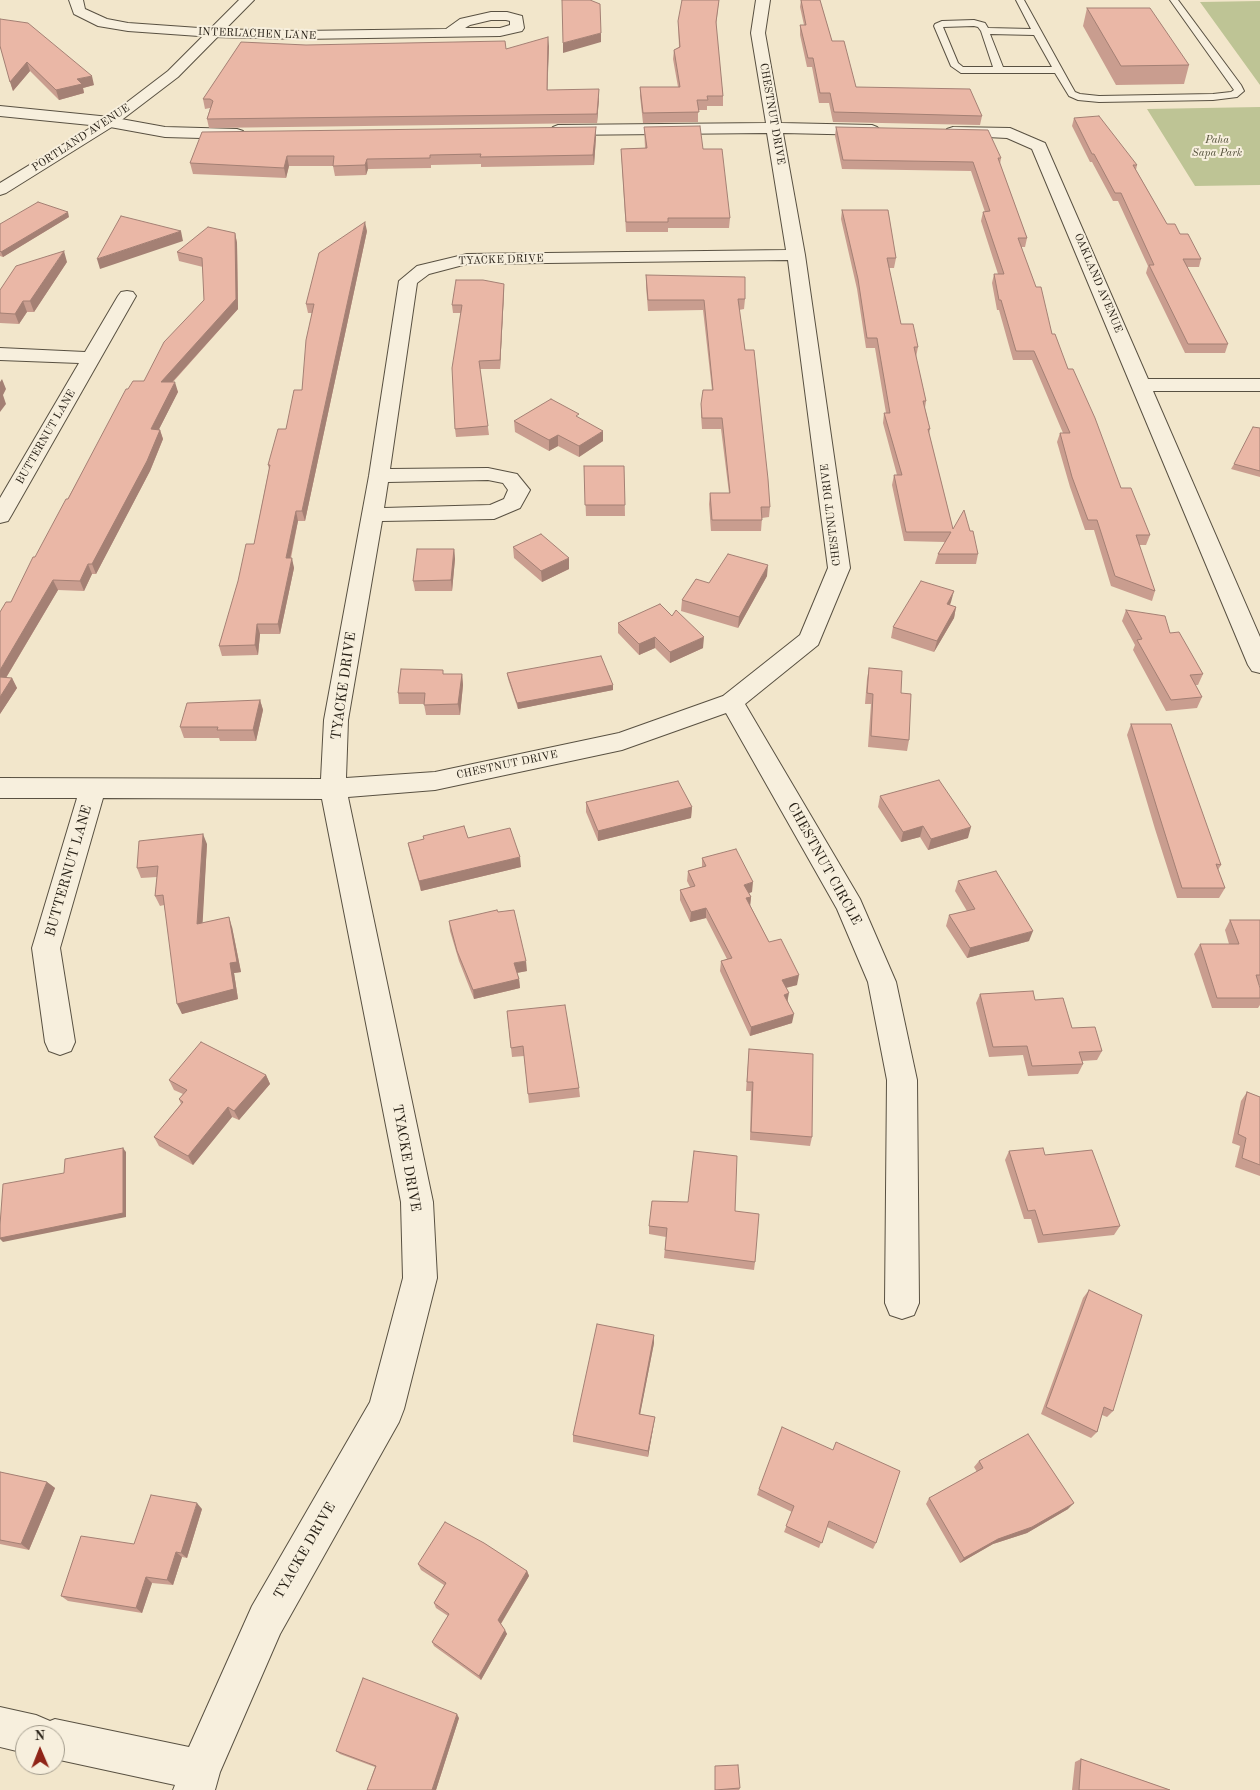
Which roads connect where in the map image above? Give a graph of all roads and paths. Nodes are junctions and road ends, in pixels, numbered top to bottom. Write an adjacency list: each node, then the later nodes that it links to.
1 (76, 0): 9 (street, INTERLACHEN LANE)
2 (247, 0): 9 (street, PORTLAND AVENUE)
3 (763, 0): 14 (street, CHESTNUT DRIVE)
4 (1020, 0): 8 (lane)
5 (1174, 0): 11 (lane)
6 (450, 32): 9 (street, INTERLACHEN LANE)
7 (985, 32): 8 (lane); 10 (lane); 10 (lane)
8 (1037, 32): 11 (lane)
9 (213, 33): 13 (street, PORTLAND AVENUE)
10 (1000, 70): 11 (lane)
11 (1058, 70)
12 (0, 111): 13 (street)
13 (110, 122): 18 (street); 19 (street, PORTLAND AVENUE)
14 (775, 128): 15 (street); 16 (street); 20 (street, CHESTNUT DRIVE)
15 (547, 130)
16 (892, 130)
17 (932, 132): 24 (street, OAKLAND AVENUE)
18 (250, 134)
19 (0, 190)
20 (796, 255): 26 (street, TYACKE DRIVE); 30 (street, CHESTNUT DRIVE)
21 (127, 296): 23 (street, BUTTERNUT LANE)
22 (0, 354): 23 (street)
23 (92, 358): 28 (street, BUTTERNUT LANE)
24 (1141, 385): 25 (street); 29 (street, OAKLAND AVENUE)
25 (1260, 385)
26 (379, 476): 27 (street, TYACKE DRIVE); 27 (street)
27 (371, 515): 33 (street, TYACKE DRIVE)
28 (0, 516)
29 (1260, 666)
30 (732, 702): 33 (street, CHESTNUT DRIVE); 35 (street, CHESTNUT CIRCLE)
31 (0, 788): 32 (street, BUTTERNUT LANE)
32 (93, 789): 33 (street, BUTTERNUT LANE); 34 (street, BUTTERNUT LANE)
33 (333, 789): 39 (street, TYACKE DRIVE)
34 (60, 1042)
35 (902, 1304)
36 (0, 1727): 37 (street)
37 (15, 1730)
38 (65, 1742): 39 (street)
39 (197, 1780)

